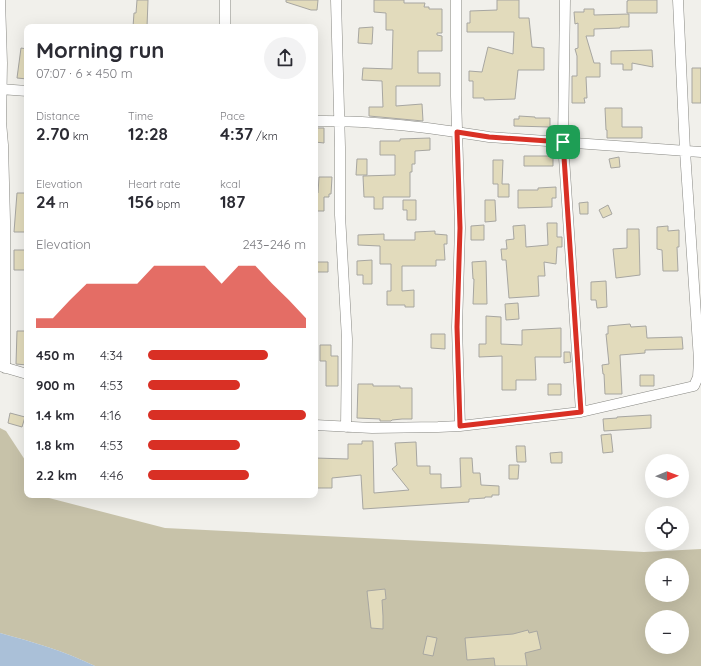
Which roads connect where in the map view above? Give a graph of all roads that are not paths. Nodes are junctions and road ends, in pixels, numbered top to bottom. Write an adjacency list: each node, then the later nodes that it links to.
1 (0, 0): 8 (street)
2 (225, 0): 7 (street)
3 (336, 0): 11 (street)
4 (456, 0): 12 (street)
5 (565, 0): 13 (street)
6 (678, 0): 14 (street)
7 (225, 24)
8 (1, 89): 9 (street); 16 (street)
9 (24, 91)
10 (318, 121): 11 (street)
11 (339, 121): 12 (street); 22 (street)
12 (457, 132): 13 (street); 21 (street)
13 (563, 142): 14 (street); 19 (street)
14 (685, 150): 15 (street); 18 (street)
15 (701, 152)
16 (3, 367): 17 (street)
17 (24, 373)
18 (698, 386): 19 (street)
19 (581, 412): 21 (street)
20 (318, 425): 22 (street)
21 (460, 426): 22 (street)
22 (346, 428)

